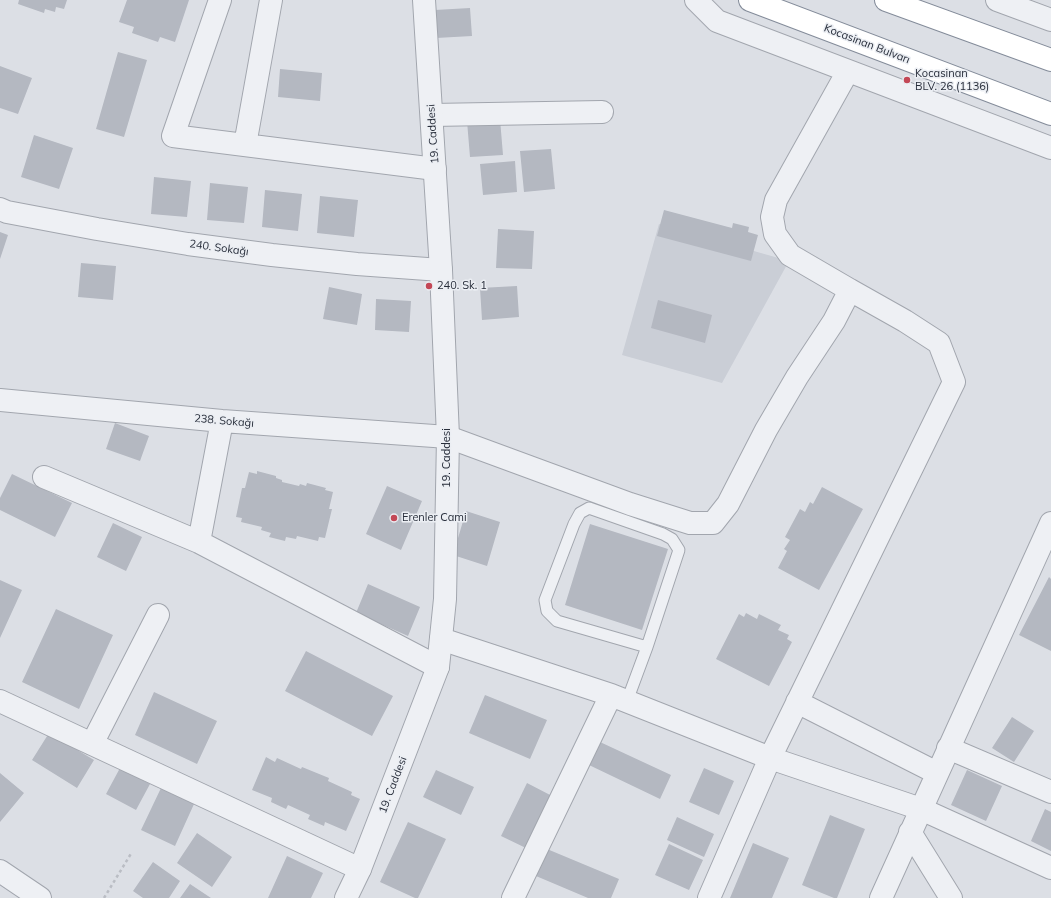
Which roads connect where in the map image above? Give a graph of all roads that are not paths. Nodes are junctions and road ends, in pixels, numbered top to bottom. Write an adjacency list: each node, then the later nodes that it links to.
1 (220, 0): 14 (street)
2 (272, 0): 14 (street)
3 (424, 0): 13 (street, 19. Caddesi)
4 (696, 0): 10 (street)
5 (750, 0): 12 (highway, Kocasinan Bulvarı)
6 (886, 0): 9 (highway)
7 (997, 0): 8 (street)
8 (1051, 20)
9 (1051, 60)
10 (848, 71): 15 (street); 19 (street)
11 (602, 112): 13 (street)
12 (1051, 114)
13 (432, 115): 16 (street, 19. Caddesi)
14 (245, 145): 16 (street)
15 (1051, 148)
16 (435, 169): 18 (street, 19. Caddesi)
17 (0, 209): 18 (street, 240. Sokağı)
18 (441, 270): 22 (street, 19. Caddesi)
19 (850, 290): 22 (street, 238. Sokağı); 32 (street)
20 (0, 400): 21 (street, 238. Sokağı)
21 (222, 421): 22 (street, 238. Sokağı); 25 (street)
22 (448, 437): 27 (street, 19. Caddesi)
23 (44, 477): 25 (street)
24 (1051, 523): 34 (street)
25 (199, 542): 29 (street)
26 (158, 615): 33 (street)
27 (441, 639): 29 (street, 19. Caddesi); 30 (street)
28 (648, 646): 28 (lane); 30 (lane)
29 (438, 667): 41 (street, 19. Caddesi)
30 (619, 698): 35 (street); 45 (street)
31 (0, 701): 33 (street)
32 (798, 702): 35 (street); 36 (street)
33 (92, 744): 41 (street)
34 (948, 748): 36 (street); 37 (street)
35 (770, 758): 38 (street); 46 (street)
36 (937, 773): 38 (street)
37 (1051, 792)
38 (921, 809): 39 (street); 40 (street)
39 (910, 832): 47 (street); 48 (street)
40 (1051, 868)
41 (360, 869): 44 (street, 19. Caddesi)
42 (0, 871): 43 (street)
43 (40, 898)
44 (347, 898)
45 (513, 898)
46 (709, 898)
47 (881, 898)
48 (951, 898)

